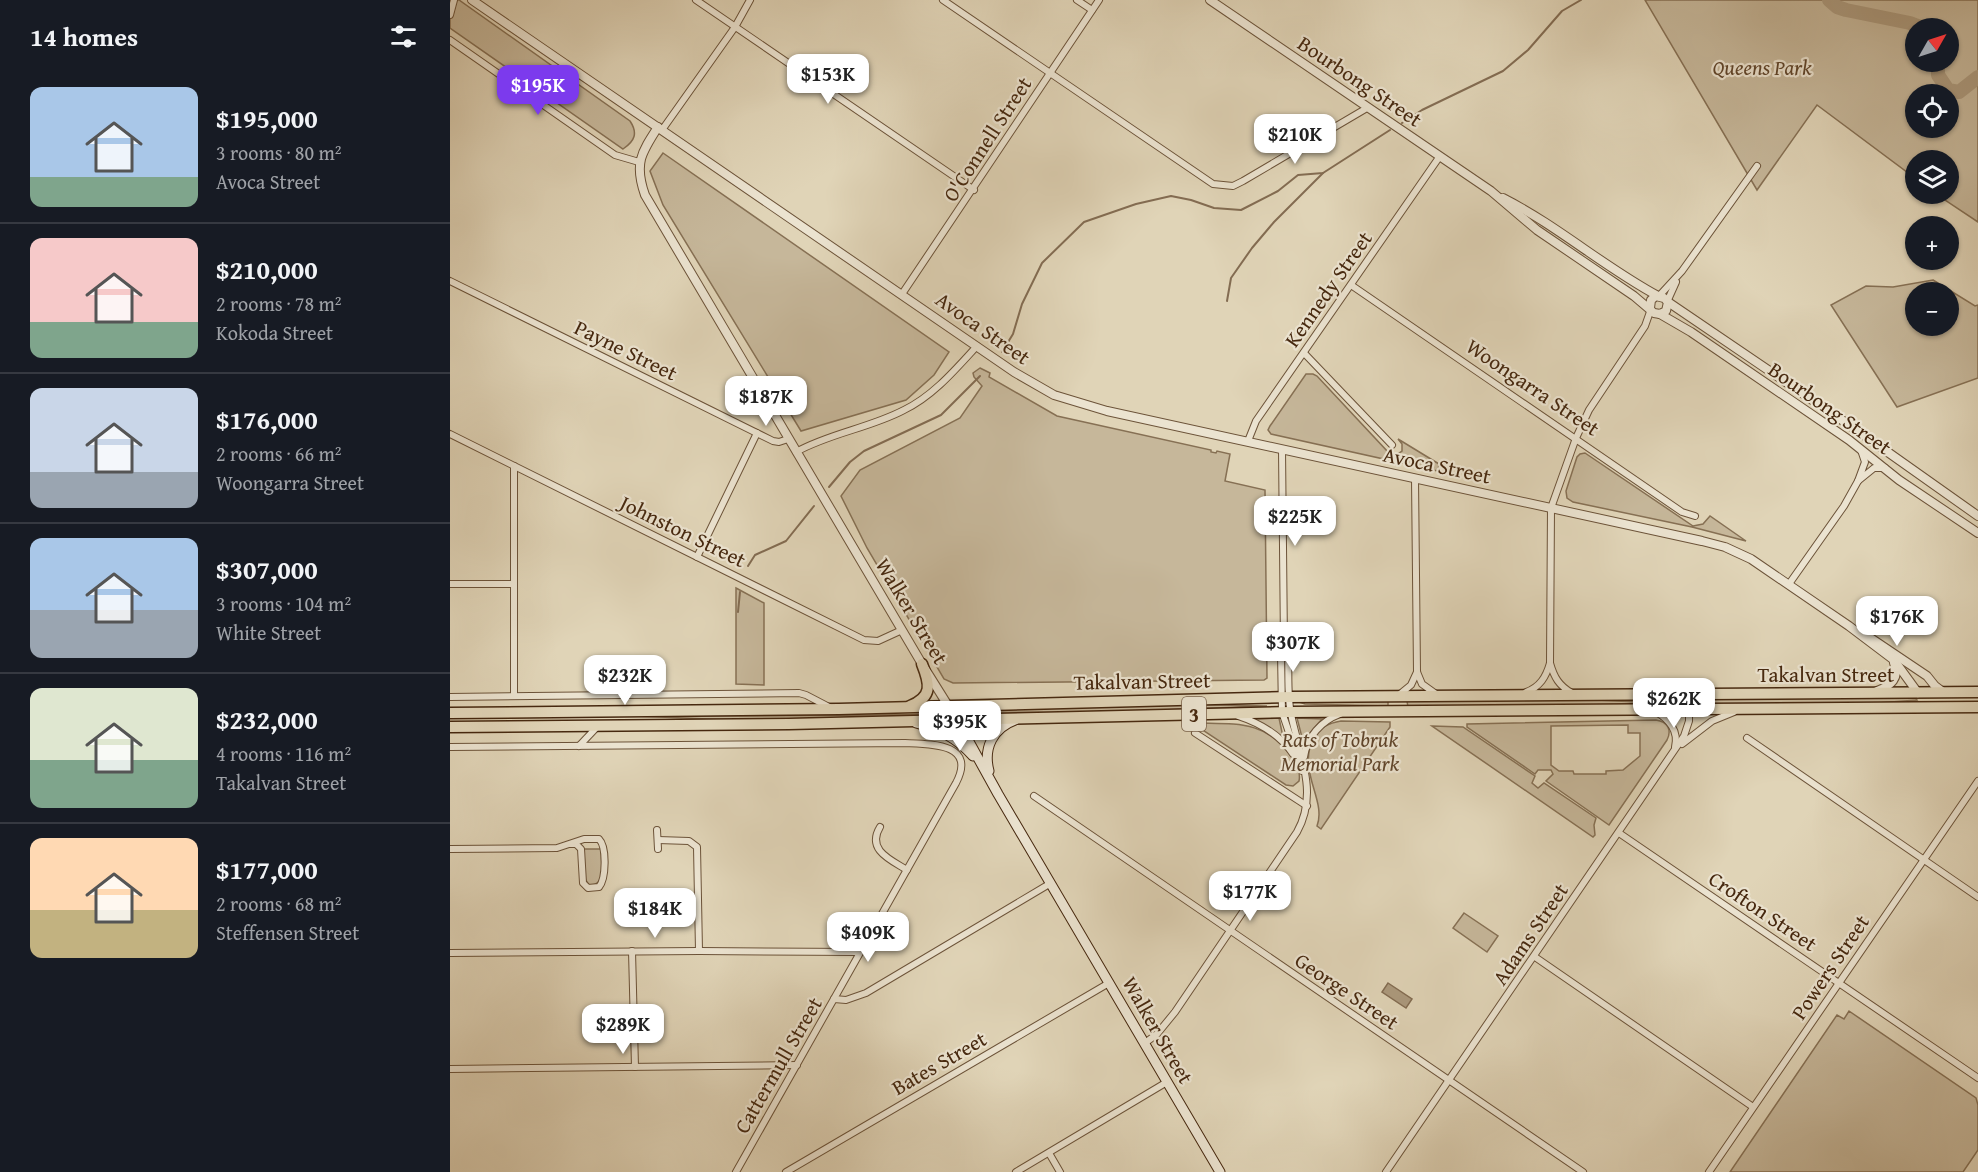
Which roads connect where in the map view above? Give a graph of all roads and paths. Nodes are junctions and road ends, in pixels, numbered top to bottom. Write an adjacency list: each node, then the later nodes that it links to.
1 (454, 0): 10 (street)
2 (472, 0): 15 (street, Avoca Street)
3 (696, 0): 11 (street)
4 (750, 0): 11 (street)
5 (943, 0): 13 (street)
6 (1077, 0): 9 (street)
7 (1099, 0): 9 (street, O'Connell Street)
8 (1209, 0): 14 (street, Bourbong Street)
9 (1092, 10): 13 (street, O'Connell Street)
10 (450, 15)
11 (735, 27): 15 (street); 19 (street)
12 (450, 40): 17 (street)
13 (1051, 72): 14 (street); 19 (street, O'Connell Street)
14 (1367, 108): 16 (street, Bourbong Street)
15 (660, 128): 17 (street); 26 (street, Avoca Street)
16 (1440, 156): 20 (street, Bourbong Street); 25 (street, Kennedy Street)
17 (639, 162): 38 (street, Walker Street)
18 (1757, 166): 23 (street)
19 (974, 190): 26 (street, O'Connell Street)
20 (1491, 191): 21 (street, Bourbong Street); 22 (street, Bourbong Street)
21 (1541, 219): 22 (street); 27 (street, Bourbong Street)
22 (1534, 228): 29 (street, Bourbong Street)
23 (1682, 271): 27 (street); 28 (street)
24 (450, 281): 34 (street, Payne Street)
25 (1351, 285): 33 (street, Kennedy Street); 37 (street, Woongarra Street)
26 (902, 294): 32 (street, Avoca Street)
27 (1659, 296): 28 (street); 29 (street)
28 (1668, 302): 30 (street); 36 (street, Bourbong Street)
29 (1651, 308): 30 (street); 31 (street)
30 (1660, 314): 31 (street); 41 (street, Bourbong Street)
31 (1645, 326): 37 (street)
32 (976, 346): 39 (street, Avoca Street); 43 (street)
33 (1304, 353): 39 (street, Kennedy Street); 40 (street)
34 (757, 433): 38 (street, Payne Street); 53 (street)
35 (450, 434): 45 (street, Johnston Street)
36 (1863, 435): 41 (street); 44 (street, Bourbong Street)
37 (1576, 438): 49 (street); 50 (street, Woongarra Street)
38 (788, 439): 43 (street, Walker Street)
39 (1248, 441): 42 (street, Avoca Street)
40 (1392, 445)
41 (1858, 447): 46 (street, Bourbong Street); 48 (street)
42 (1282, 449): 47 (street, Avoca Street); 74 (street)
43 (796, 452): 58 (street, Walker Street)
44 (1899, 461): 46 (street); 51 (street, Bourbong Street)
45 (514, 466): 53 (street, Johnston Street); 55 (street)
46 (1887, 470): 48 (street); 52 (street, Bourbong Street)
47 (1415, 478): 49 (street, Avoca Street); 62 (street)
48 (1858, 481): 56 (street)
49 (1551, 508): 56 (street); 60 (street)
50 (1695, 516)
51 (1978, 516)
52 (1978, 533)
53 (697, 556): 58 (street, Johnston Street)
54 (450, 584): 55 (street)
55 (513, 584): 70 (street)
56 (1789, 584): 57 (street)
57 (1849, 626): 59 (street); 63 (street)
58 (902, 630): 61 (street, Walker Street)
59 (1889, 657): 65 (street); 66 (street)
60 (1550, 663): 68 (street); 69 (street)
61 (922, 664): 75 (street, Walker Street); 76 (highway)
62 (1417, 672): 71 (street); 72 (street)
63 (1945, 692): 64 (highway, Takalvan Street / 3); 66 (highway, Takalvan Street / 3)
64 (1978, 692)
65 (1873, 693): 66 (highway, Takalvan Street / 3); 67 (highway, Takalvan Street / 3)
66 (1918, 693): 77 (highway)
67 (1689, 694): 69 (highway, Takalvan Street / 3); 82 (street, Adams Street)
68 (1517, 695): 69 (highway, Takalvan Street / 3); 72 (highway, Takalvan Street / 3)
69 (1577, 695)
70 (514, 696): 73 (street); 80 (street)
71 (1395, 696): 72 (highway, Takalvan Street / 3); 74 (highway, Takalvan Street / 3)
72 (1441, 696)
73 (450, 697)
74 (1285, 697): 75 (highway, Takalvan Street / 3); 84 (street)
75 (949, 705): 76 (highway, Takalvan Street / 3); 88 (street, Walker Street)
76 (907, 707): 80 (highway, Takalvan Street / 3)
77 (1939, 707): 78 (highway, Takalvan Street / 3); 79 (highway, Takalvan Street / 3)
78 (1978, 707)
79 (1746, 708): 82 (highway, Takalvan Street / 3); 96 (street)
80 (832, 709): 85 (highway, Takalvan Street / 3)
81 (1645, 709): 82 (highway, Takalvan Street / 3); 83 (highway, Takalvan Street / 3); 96 (street)
82 (1689, 709): 96 (street, Adams Street)
83 (1352, 711): 84 (highway, Takalvan Street / 3); 97 (street)
84 (1286, 712): 86 (highway, Takalvan Street / 3); 97 (street)
85 (450, 713)
86 (1226, 713): 87 (highway, Takalvan Street / 3); 97 (street)
87 (1023, 718): 88 (highway, Takalvan Street / 3); 100 (main road)
88 (957, 720): 89 (highway, Takalvan Street / 3); 98 (main road, Walker Street)
89 (910, 721): 90 (highway, Takalvan Street / 3); 98 (main road)
90 (597, 726): 91 (highway, Takalvan Street / 3); 94 (street)
91 (450, 727)
92 (1195, 733): 102 (street)
93 (1747, 738): 110 (street)
94 (579, 746): 95 (street); 111 (street, Cattermull Street)
95 (450, 747)
96 (1673, 753): 105 (street, Adams Street)
97 (1303, 767): 102 (street)
98 (986, 772): 100 (main road, Walker Street)
99 (1978, 781): 110 (street, Powers Street)
100 (998, 794): 112 (main road, Walker Street)
101 (1034, 796): 114 (street, George Street)
102 (1307, 806): 114 (street)
103 (880, 827): 111 (street)
104 (657, 830): 106 (street)
105 (1619, 833): 119 (street, Adams Street); 121 (street, Crofton Street)
106 (658, 840): 109 (street); 116 (street)
107 (571, 844): 107 (street); 108 (street)
108 (450, 849)
109 (658, 849)
110 (1923, 859): 113 (street); 121 (street, Powers Street)
111 (907, 870): 117 (street, Cattermull Street)
112 (1051, 883): 120 (main road, Walker Street); 122 (street)
113 (1978, 897)
114 (1230, 930): 123 (street); 128 (street, George Street)
115 (632, 951): 116 (street); 118 (street); 125 (street)
116 (699, 951): 117 (street)
117 (860, 952): 122 (street, Cattermull Street)
118 (450, 953)
119 (1535, 957): 128 (street, Adams Street); 130 (street)
120 (1109, 983): 123 (main road, Walker Street); 133 (street, Bates Street)
121 (1839, 983): 127 (street, Crofton Street); 130 (street, Powers Street)
122 (834, 999): 124 (street, Cattermull Street)
123 (1144, 1043): 129 (main road, Walker Street)
124 (797, 1065): 125 (street); 132 (street, Cattermull Street)
125 (635, 1067): 126 (street)
126 (450, 1069)
127 (1978, 1078)
128 (1450, 1081): 137 (street, Adams Street); 138 (street, George Street)
129 (1167, 1082): 131 (street); 136 (main road, Walker Street)
130 (1753, 1107): 139 (street, Powers Street)
131 (1049, 1153): 134 (street); 135 (street)
132 (736, 1172)
133 (786, 1172)
134 (1016, 1172)
135 (1060, 1172)
136 (1220, 1172)
137 (1386, 1172)
138 (1583, 1172)
139 (1708, 1172)

